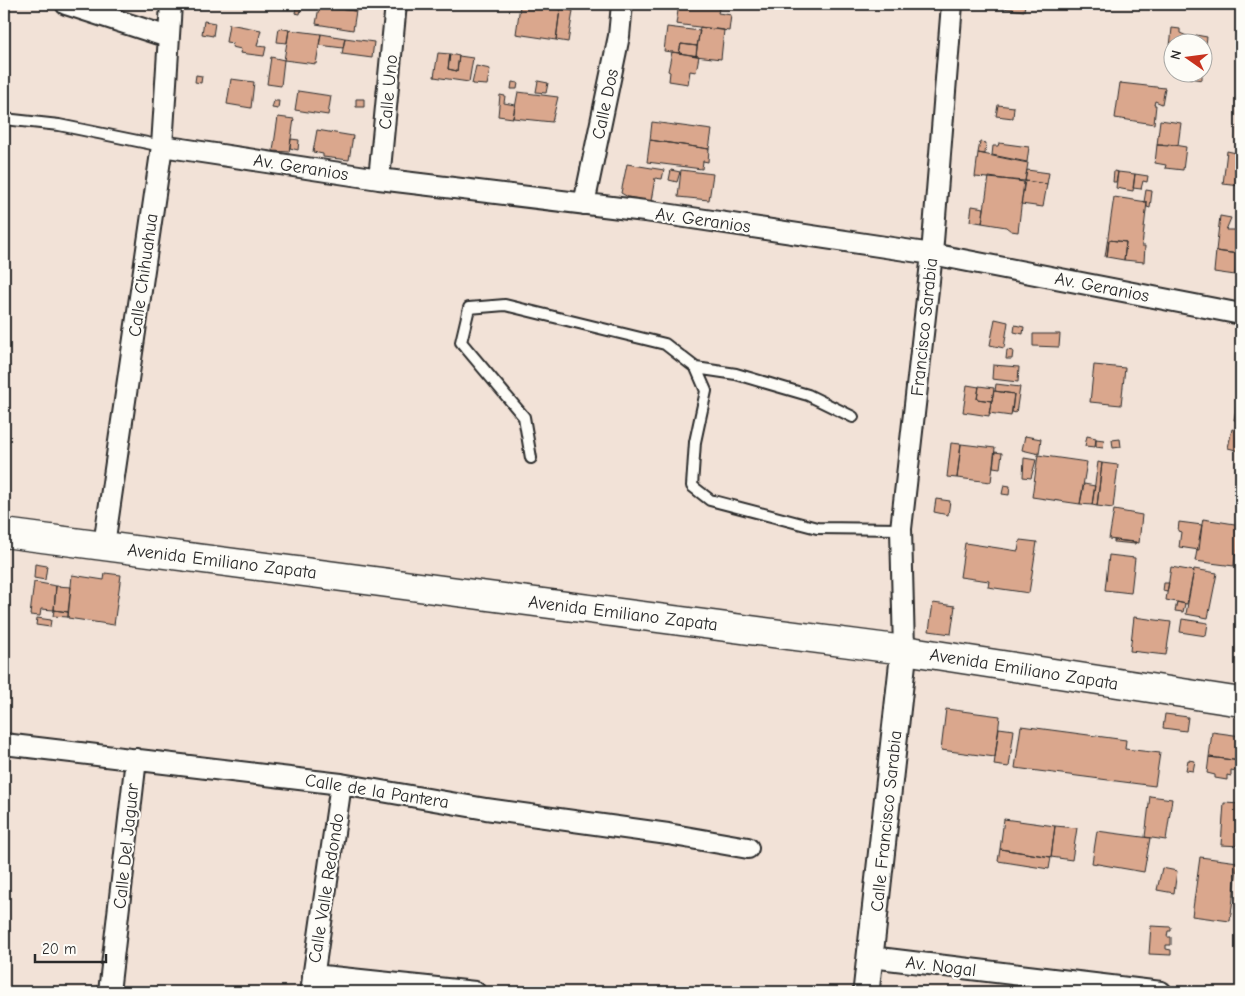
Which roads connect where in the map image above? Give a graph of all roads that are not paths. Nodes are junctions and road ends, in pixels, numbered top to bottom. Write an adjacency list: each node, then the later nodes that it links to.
1 (66, 4): 6 (street)
2 (171, 4): 6 (street, Calle Chihuahua)
3 (396, 4): 9 (street, Calle Uno)
4 (622, 4): 10 (street, Calle Dos)
5 (952, 4): 11 (street, Francisco Sarabia)
6 (168, 37): 8 (street, Calle Chihuahua)
7 (4, 119): 8 (lane)
8 (162, 146): 9 (street, Av. Geranios); 18 (street, Calle Chihuahua)
9 (379, 179): 10 (street, Av. Geranios)
10 (584, 204): 11 (street, Av. Geranios)
11 (932, 254): 12 (street, Av. Geranios); 16 (street, Francisco Sarabia)
12 (1241, 314)
13 (696, 368): 14 (lane); 15 (lane); 16 (lane)
14 (853, 417)
15 (531, 458)
16 (901, 529): 19 (street, Francisco Sarabia)
17 (4, 533): 18 (main road, Avenida Emiliano Zapata)
18 (104, 545): 19 (main road, Avenida Emiliano Zapata)
19 (904, 650): 20 (main road, Avenida Emiliano Zapata); 25 (street, Calle Francisco Sarabia)
20 (1241, 702)
21 (4, 744): 22 (street, Calle de la Pantera)
22 (136, 760): 23 (street, Calle de la Pantera); 27 (street, Calle Del Jaguar)
23 (342, 784): 24 (street, Calle de la Pantera); 26 (street, Calle Valle Redondo)
24 (748, 848)
25 (871, 957): 29 (street, Calle Francisco Sarabia); 30 (street, Av. Nogal)
26 (312, 984): 28 (street)
27 (109, 992)
28 (475, 992)
29 (866, 992)
30 (1161, 992)

